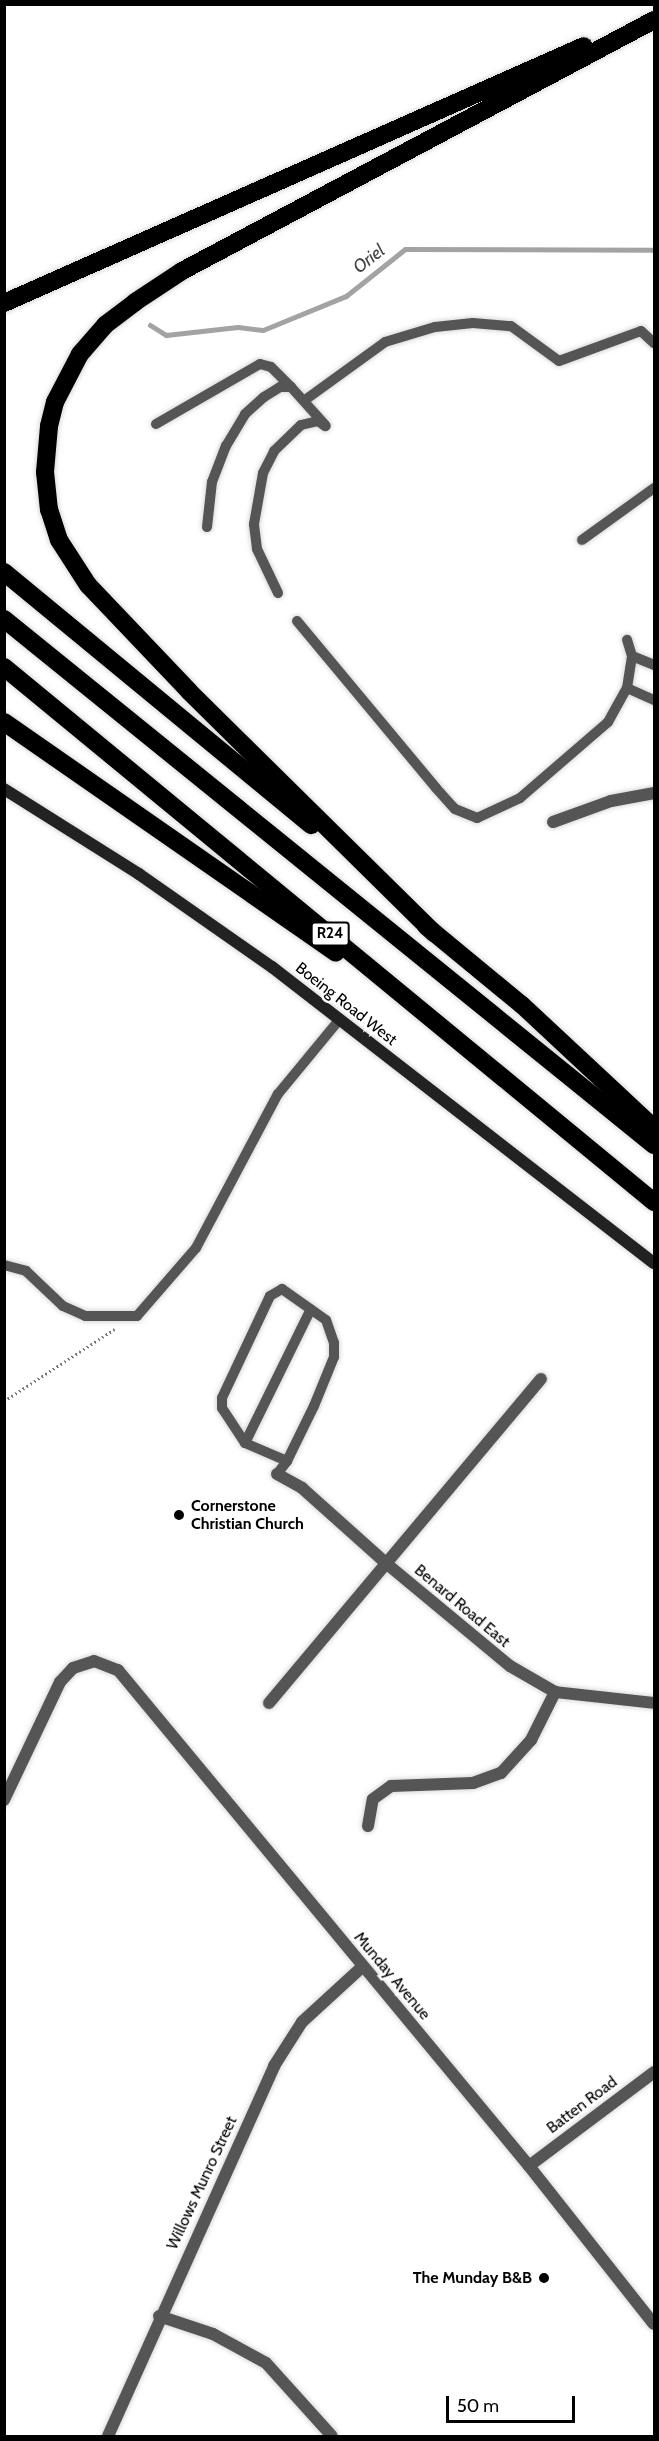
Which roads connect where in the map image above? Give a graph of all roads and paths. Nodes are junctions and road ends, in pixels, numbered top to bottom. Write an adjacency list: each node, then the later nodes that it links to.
1 (654, 15): 3 (highway)
2 (654, 20): 25 (highway)
3 (4, 303)
4 (654, 343): 6 (lane)
5 (291, 387): 6 (lane); 7 (lane); 9 (lane)
6 (305, 400): 12 (lane)
7 (156, 424)
8 (654, 488): 10 (lane)
9 (207, 527)
10 (582, 540)
11 (4, 572): 25 (highway)
12 (278, 593)
13 (4, 619): 29 (highway, R24)
14 (297, 621): 19 (lane)
15 (627, 640): 16 (lane)
16 (632, 656): 17 (lane); 19 (lane)
17 (654, 665)
18 (4, 667): 27 (highway, R24)
19 (627, 688): 20 (lane)
20 (654, 699)
21 (4, 722): 27 (highway)
22 (4, 789): 26 (main road, Boeing Road West)
23 (654, 793): 24 (street)
24 (553, 822)
25 (434, 933): 28 (highway)
26 (339, 1020): 31 (main road, Boeing Road West); 34 (lane)
27 (446, 1030): 30 (highway, R24)
28 (654, 1128)
29 (654, 1145)
30 (654, 1202)
31 (654, 1263)
32 (4, 1265): 34 (lane)
33 (311, 1309): 37 (lane); 37 (lane); 38 (lane)
34 (137, 1316): 36 (path)
35 (541, 1379): 40 (street)
36 (4, 1401)
37 (246, 1443): 38 (lane)
38 (287, 1461): 39 (lane)
39 (277, 1474): 40 (street, Benard Road East)
40 (387, 1564): 41 (street, Benard Road East); 42 (street)
41 (555, 1692): 43 (street, Benard Road East); 45 (street)
42 (269, 1703)
43 (654, 1703)
44 (4, 1800): 46 (street, Munday Avenue)
45 (368, 1826)
46 (362, 1967): 48 (street, Munday Avenue); 49 (street, Willows Munro Street)
47 (654, 2072): 48 (street, Batten Road)
48 (529, 2166): 50 (street, Munday Avenue)
49 (159, 2316): 51 (street, Willows Munro Street); 52 (street)
50 (654, 2324)
51 (108, 2436)
52 (332, 2436)

